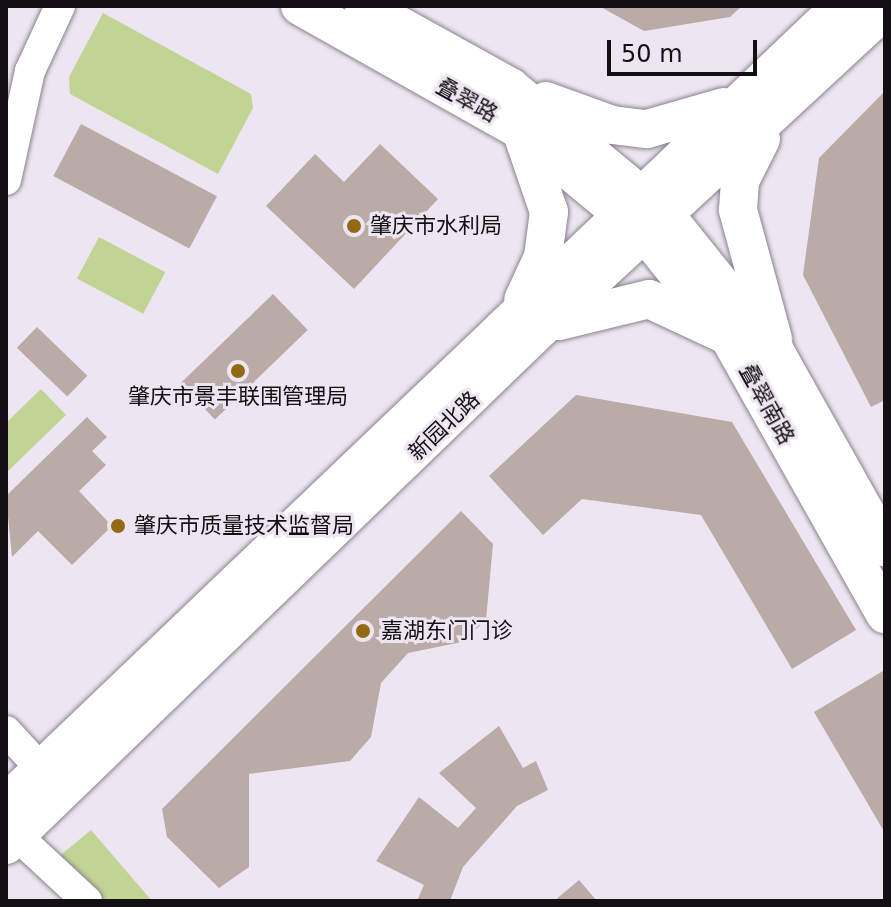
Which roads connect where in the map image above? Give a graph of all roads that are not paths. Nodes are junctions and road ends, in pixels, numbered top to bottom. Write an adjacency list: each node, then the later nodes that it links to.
1 (60, 6): 11 (street)
2 (300, 6): 7 (main road, 叠翠路)
3 (364, 6): 7 (main road, 叠翠路)
4 (841, 6): 6 (main road, 新园北路)
5 (885, 10): 6 (main road, 新园北路)
6 (808, 61): 9 (main road, 新园北路)
7 (444, 69): 8 (main road, 叠翠路); 10 (main road, 叠翠路)
8 (510, 87): 9 (main road); 12 (main road, 叠翠路)
9 (761, 107): 12 (main road, 新园北路); 14 (main road)
10 (520, 130): 12 (main road, 叠翠路); 13 (main road)
11 (6, 180)
12 (644, 214): 13 (main road, 新园北路); 14 (main road, 叠翠南路)
13 (527, 325): 14 (main road); 15 (main road, 新园北路)
14 (751, 354): 16 (main road, 叠翠南路); 17 (main road, 叠翠南路)
15 (479, 374): 19 (main road, 新园北路); 20 (main road, 新园北路)
16 (885, 547)
17 (885, 614)
18 (6, 731): 19 (street)
19 (42, 770): 20 (main road, 新园北路)
20 (9, 828): 21 (street)
21 (87, 901)

